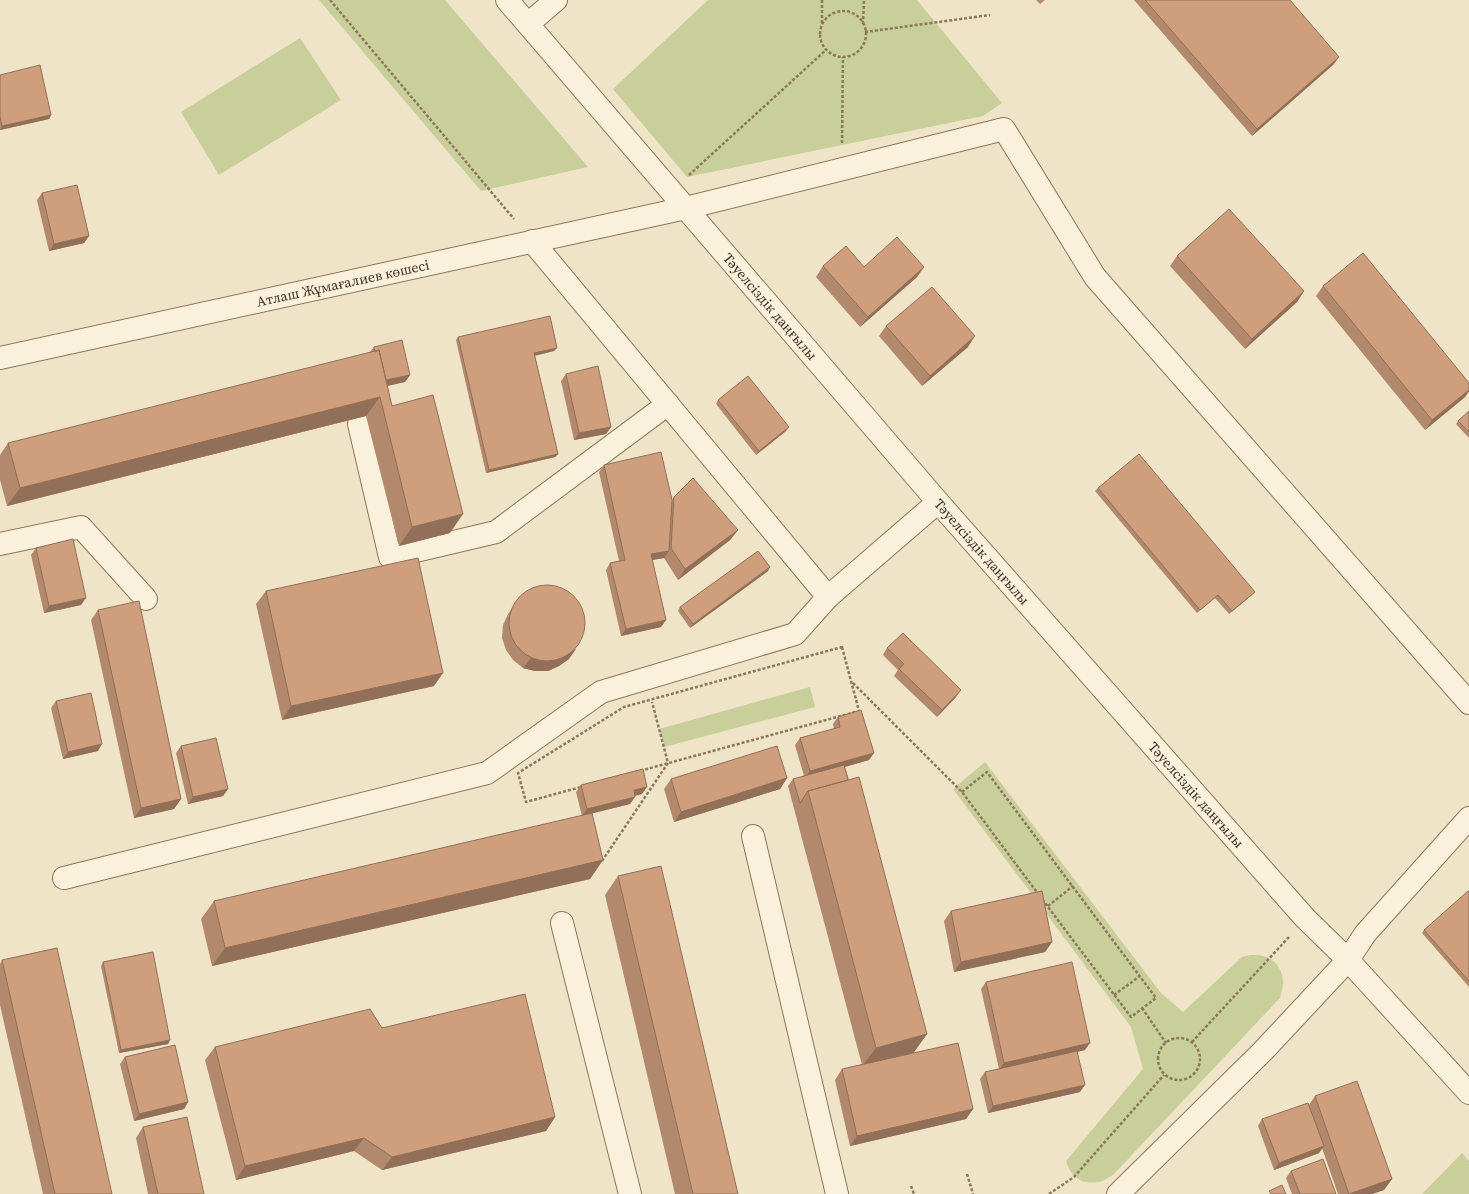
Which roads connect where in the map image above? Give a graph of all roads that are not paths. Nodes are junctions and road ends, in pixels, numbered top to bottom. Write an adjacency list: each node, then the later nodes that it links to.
1 (507, 0): 3 (street, Тәуелсіздік даңғылы)
2 (556, 0): 3 (street)
3 (528, 24): 4 (street, Тәуелсіздік даңғылы)
4 (680, 200): 5 (street, Атлаш Жұмағалиев көшесі); 9 (street, Тәуелсіздік даңғылы); 13 (street, Атлаш Жұмағалиев көшесі)
5 (532, 241): 6 (street, Атлаш Жұмағалиев көшесі); 7 (street)
6 (0, 358)
7 (668, 404): 8 (street); 11 (street)
8 (359, 424)
9 (938, 502): 11 (street); 18 (street, Тәуелсіздік даңғылы)
10 (0, 544): 12 (street)
11 (828, 597): 16 (street)
12 (146, 599)
13 (1469, 703)
14 (1469, 818): 18 (street)
15 (754, 836): 21 (street)
16 (64, 878)
17 (562, 923): 20 (street)
18 (1348, 960): 19 (street, Тәуелсіздік даңғылы); 22 (street)
19 (1469, 1093)
20 (630, 1194)
21 (836, 1194)
22 (1118, 1194)

